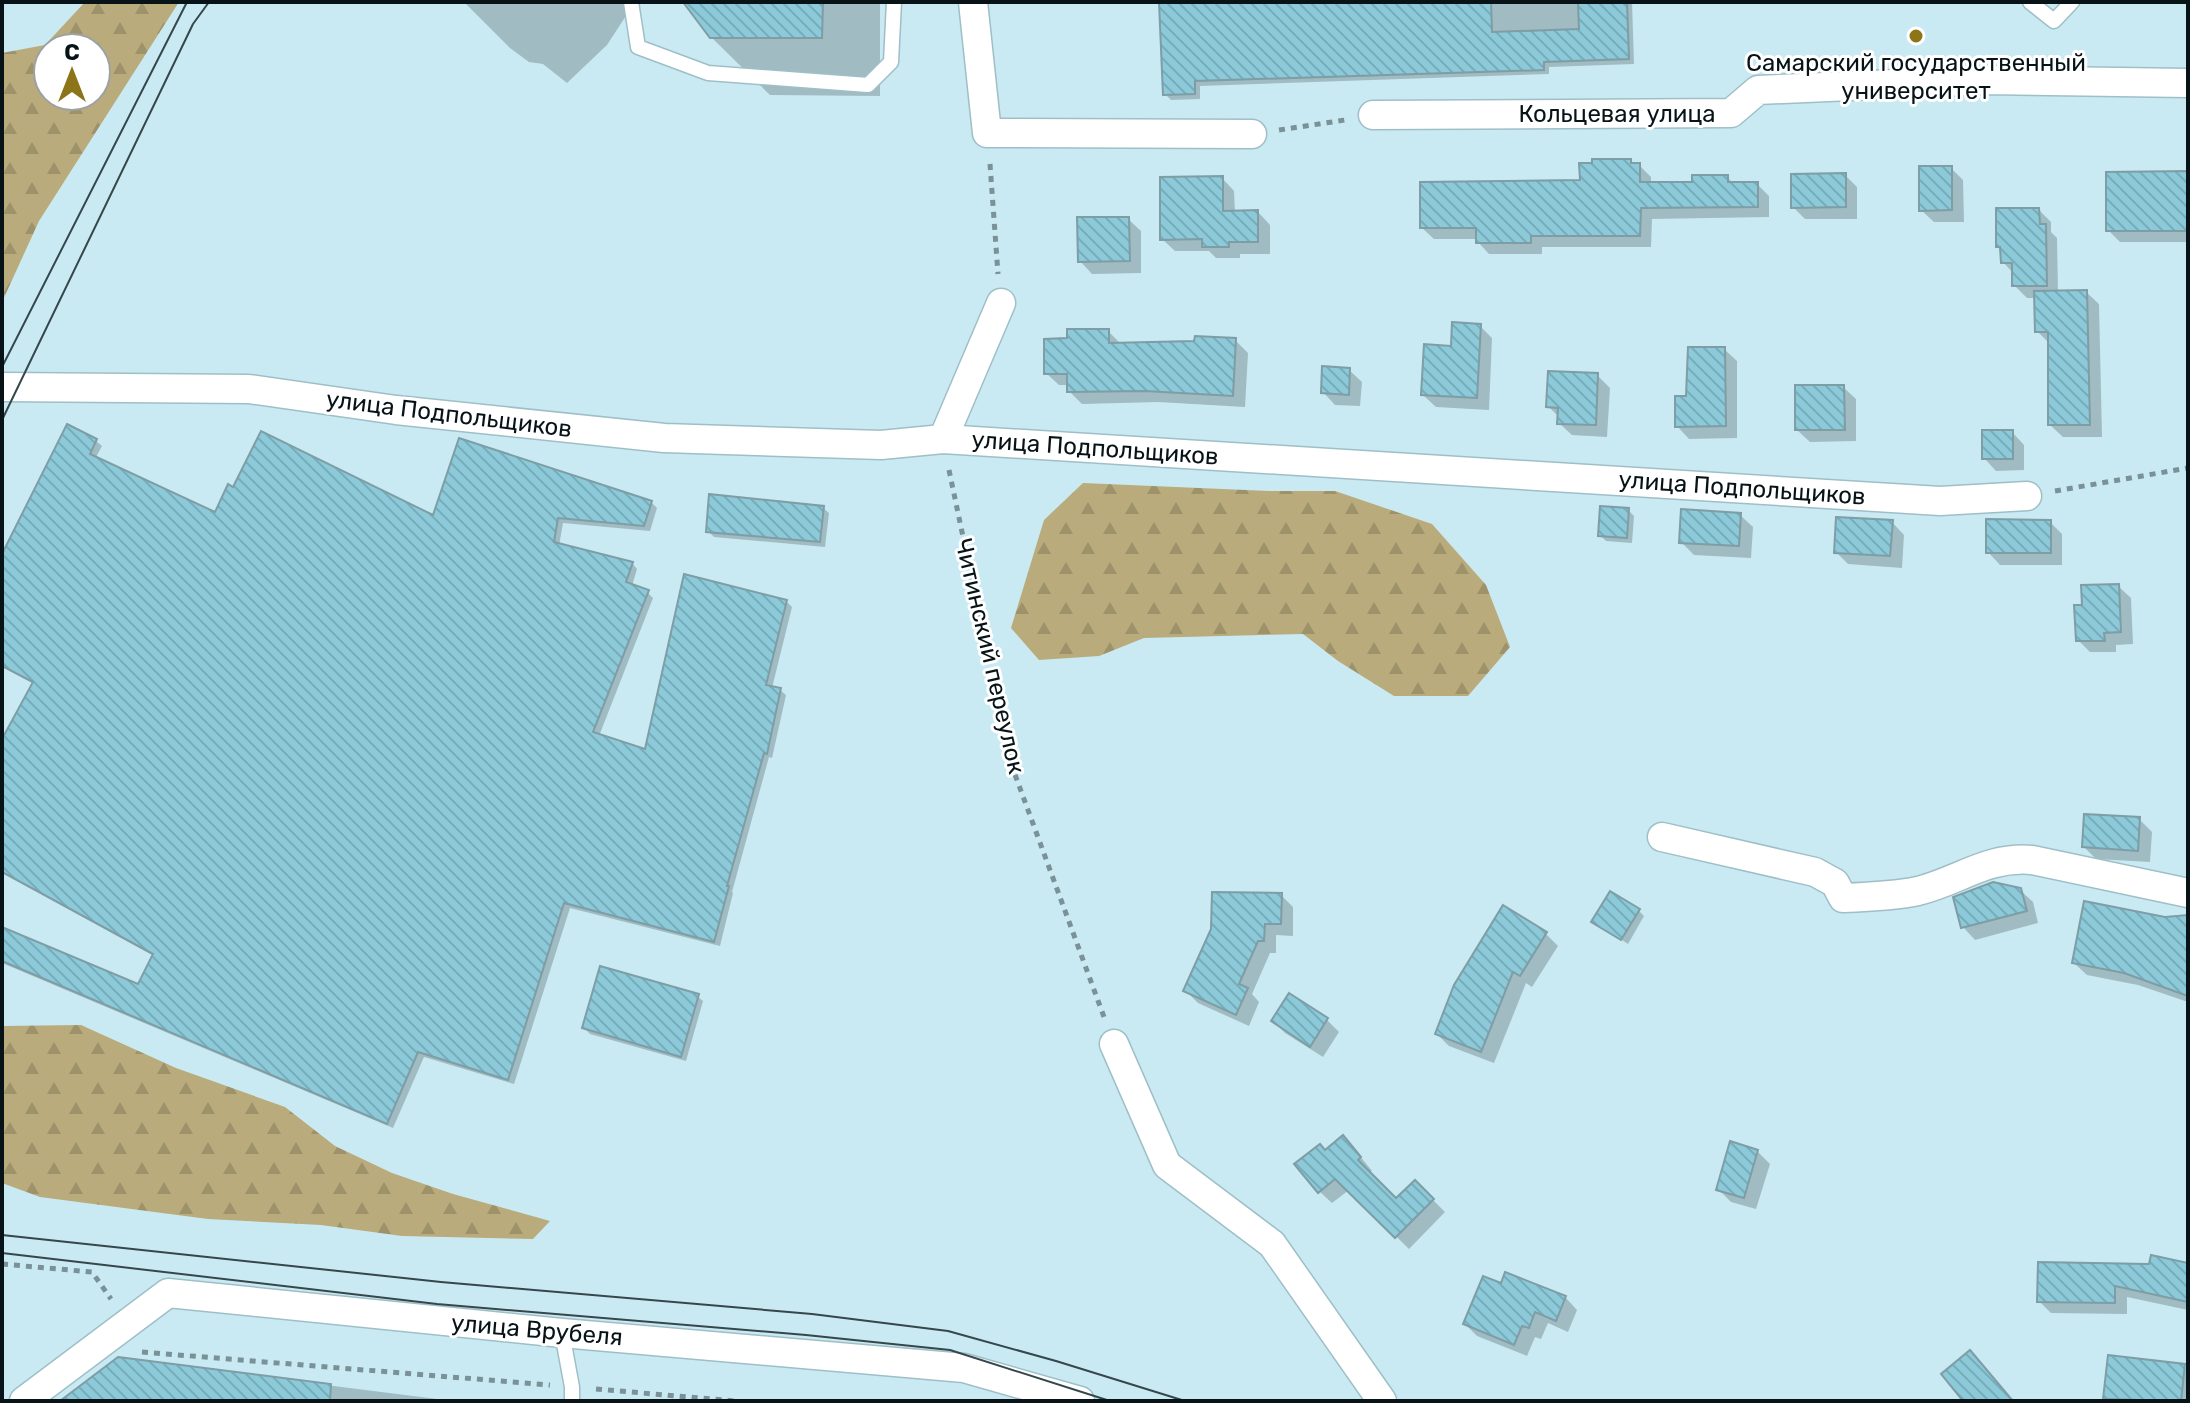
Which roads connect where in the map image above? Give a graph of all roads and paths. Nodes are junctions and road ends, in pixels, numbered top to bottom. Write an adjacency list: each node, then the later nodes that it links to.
1 (631, 2): 2 (lane)
2 (894, 2)
3 (973, 2): 8 (street)
4 (2030, 2): 5 (lane)
5 (2072, 2)
6 (2188, 83): 7 (street, Кольцевая улица)
7 (1373, 115): 9 (path)
8 (987, 133): 9 (street); 10 (path)
9 (1252, 134)
10 (1001, 303): 12 (street)
11 (2, 387): 12 (street, улица Подпольщиков)
12 (943, 439): 14 (street, улица Подпольщиков); 17 (path, Читинский переулок)
13 (2188, 468): 14 (path)
14 (2027, 496)
15 (1662, 837): 16 (street)
16 (2188, 893)
17 (1114, 1044): 25 (street)
18 (2, 1264): 19 (path)
19 (129, 1323): 20 (street, улица Врубеля); 21 (path); 22 (street, улица Врубеля)
20 (562, 1333): 21 (lane); 24 (street, улица Врубеля)
21 (572, 1394): 23 (path)
22 (24, 1401)
23 (735, 1401)
24 (1079, 1401)
25 (1382, 1401)

